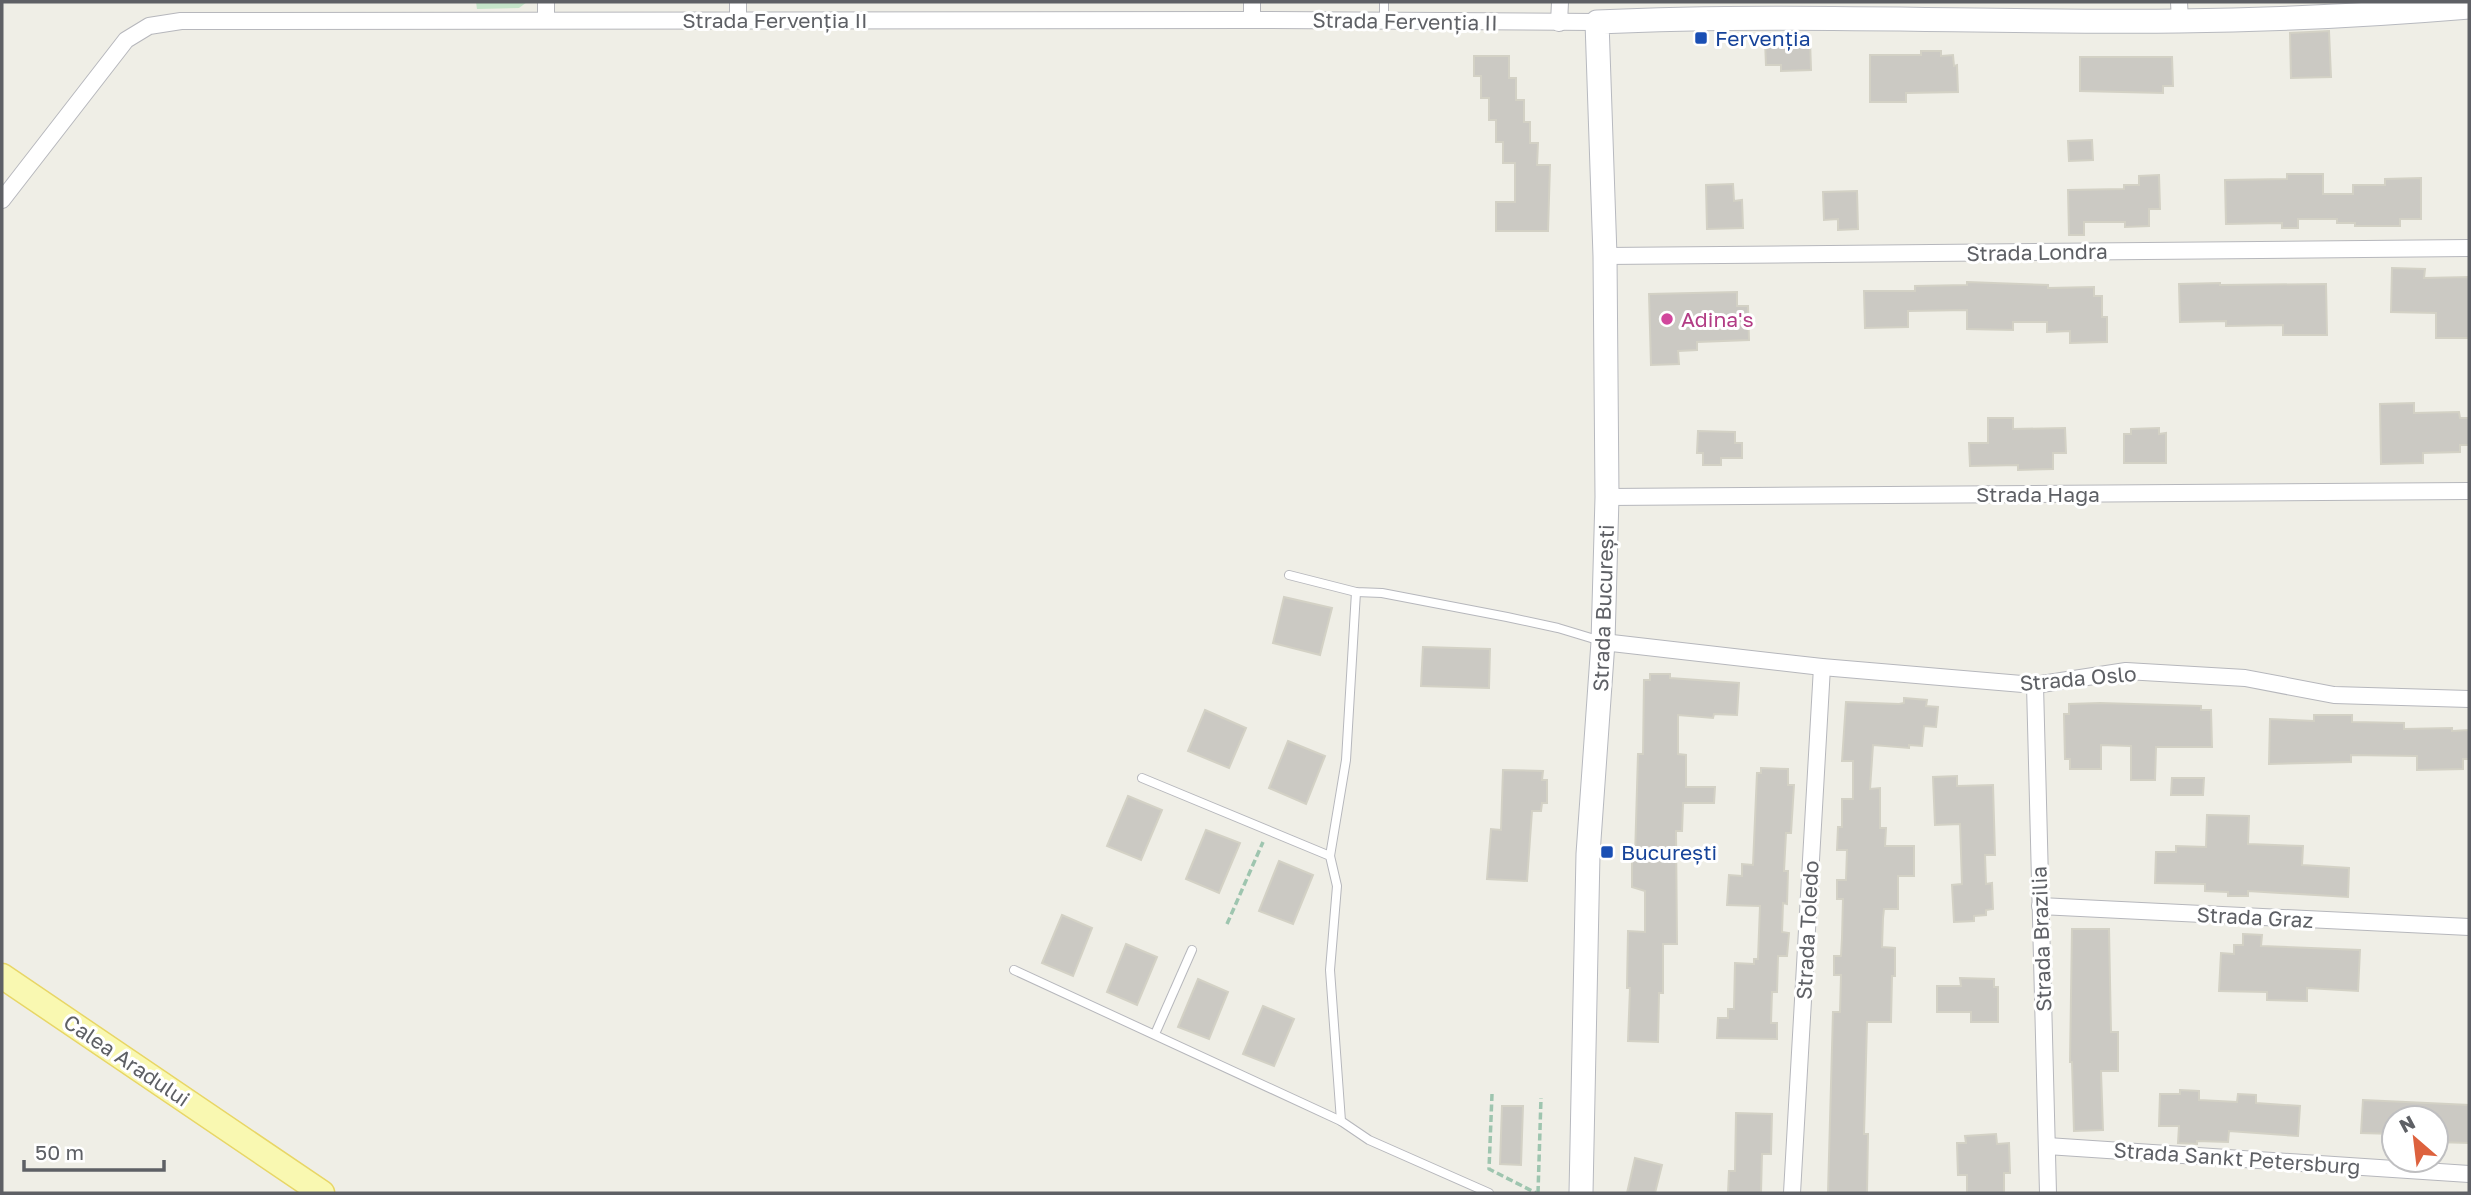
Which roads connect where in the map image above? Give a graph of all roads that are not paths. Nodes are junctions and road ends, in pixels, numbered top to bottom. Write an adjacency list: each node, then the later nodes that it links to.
1 (546, 2): 10 (street)
2 (738, 2): 11 (street)
3 (1252, 2): 12 (street)
4 (1384, 2): 13 (lane)
5 (1560, 2): 15 (street)
6 (2410, 7): 7 (street, Strada Fervenția II); 9 (street, Strada Fervenția II)
7 (2469, 7)
8 (1920, 10): 9 (street, Strada Fervenția II); 14 (street, Strada Fervenția II)
9 (2179, 11)
10 (546, 20): 11 (street, Strada Fervenția II); 16 (street, Strada Fervenția II)
11 (738, 20): 12 (street, Strada Fervenția II)
12 (1252, 20): 13 (street, Strada Fervenția II)
13 (1384, 21): 15 (street, Strada Fervenția II)
14 (1597, 22): 15 (street, Strada Fervenția II); 18 (street, Strada București)
15 (1559, 23)
16 (2, 200)
17 (2469, 248): 18 (street, Strada Londra)
18 (1605, 256): 20 (street, Strada București)
19 (2469, 491): 20 (street, Strada Haga)
20 (1607, 497): 23 (street, Strada București)
21 (1289, 575): 22 (lane)
22 (1356, 592): 23 (lane); 28 (lane)
23 (1603, 642): 24 (street, Strada Oslo); 40 (street, Strada București)
24 (1822, 667): 25 (street, Strada Oslo); 41 (street, Strada Toledo)
25 (2035, 685): 26 (street, Strada Oslo); 29 (street, Strada Brazilia)
26 (2469, 699)
27 (1142, 778): 28 (lane)
28 (1331, 856): 35 (lane)
29 (2040, 906): 30 (street, Strada Graz); 36 (street, Strada Brazilia)
30 (2469, 927)
31 (1192, 950): 34 (lane)
32 (1014, 970): 34 (lane)
33 (2, 976): 38 (main road, Calea Aradului)
34 (1154, 1034): 35 (lane)
35 (1341, 1121): 39 (lane)
36 (2047, 1146): 37 (street, Strada Sankt Petersburg); 42 (street, Strada Brazilia)
37 (2469, 1174)
38 (322, 1193)
39 (1489, 1193)
40 (1581, 1193)
41 (1792, 1193)
42 (2048, 1193)

